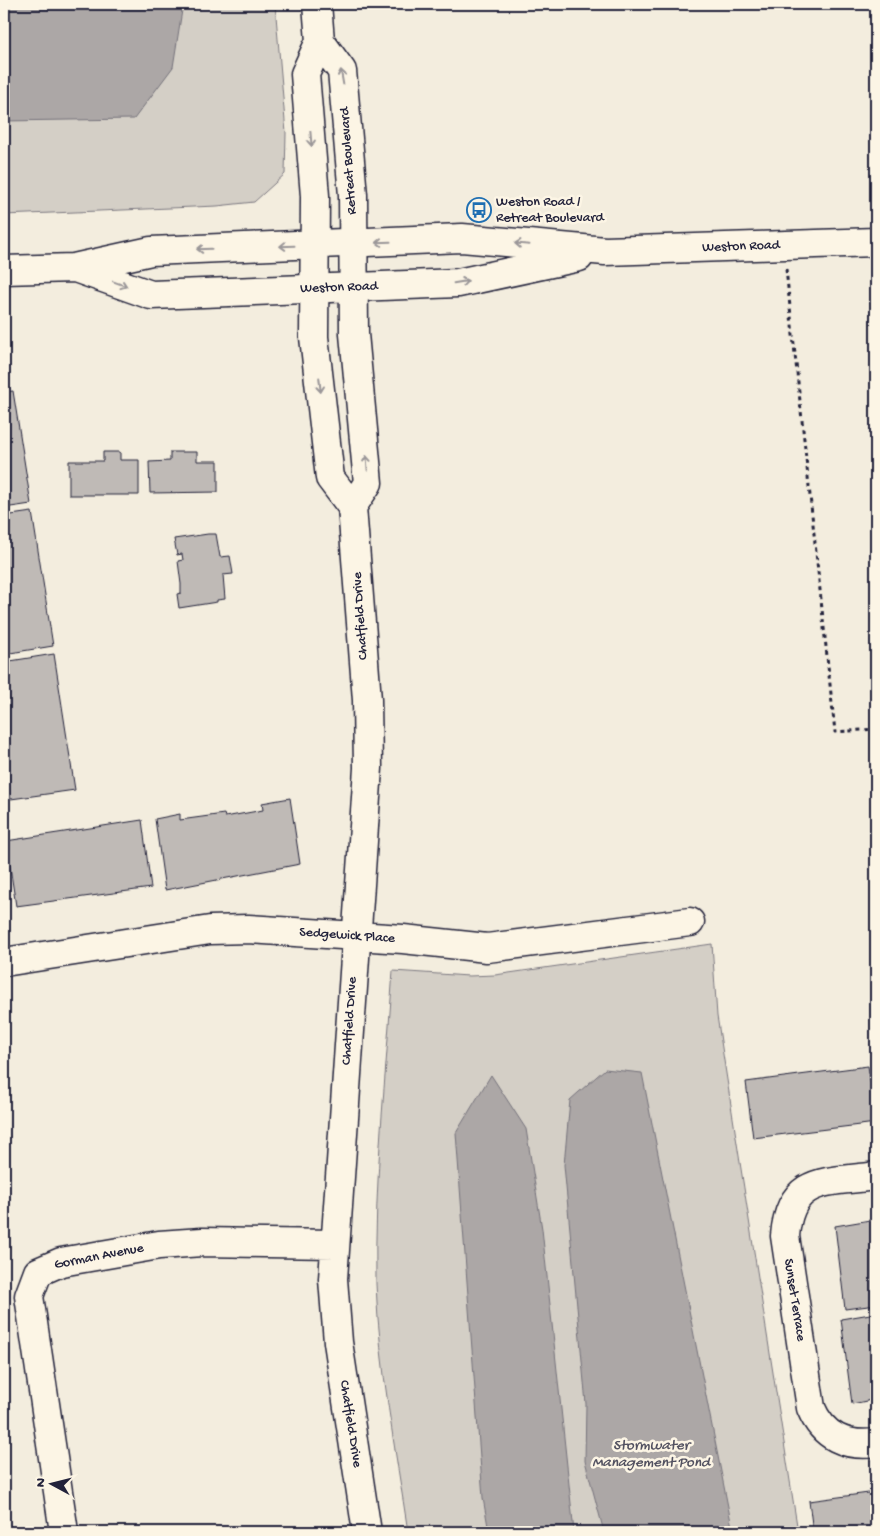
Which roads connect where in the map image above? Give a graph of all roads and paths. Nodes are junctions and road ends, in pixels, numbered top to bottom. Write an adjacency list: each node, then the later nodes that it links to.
1 (317, 4): 2 (street)
2 (320, 41): 4 (street, Retreat Boulevard, one-way to 2); 5 (street, one-way to 5)
3 (876, 242): 6 (street, Weston Road)
4 (353, 244): 5 (street, Weston Road); 7 (street, Weston Road, one-way to 4); 10 (street, Retreat Boulevard)
5 (315, 245): 8 (street, Weston Road, one-way to 8); 11 (street)
6 (784, 246): 7 (street, Weston Road); 13 (path)
7 (605, 251): 10 (street, Weston Road, one-way to 7)
8 (74, 268): 9 (street, Weston Road); 11 (street, Weston Road, one-way to 11)
9 (4, 270)
10 (354, 287): 11 (street, Weston Road); 12 (street, one-way to 10)
11 (315, 289): 12 (street, one-way to 12)
12 (352, 507): 15 (street, Chatfield Drive)
13 (876, 729)
14 (690, 922): 15 (street, Sedgewick Place)
15 (357, 936): 16 (street, Sedgewick Place); 18 (street, Chatfield Drive)
16 (4, 962)
17 (876, 1176): 19 (street, Sunset Terrace)
18 (335, 1244): 20 (street, Gorman Avenue); 21 (street, Chatfield Drive)
19 (876, 1442)
20 (64, 1532)
21 (367, 1532)

